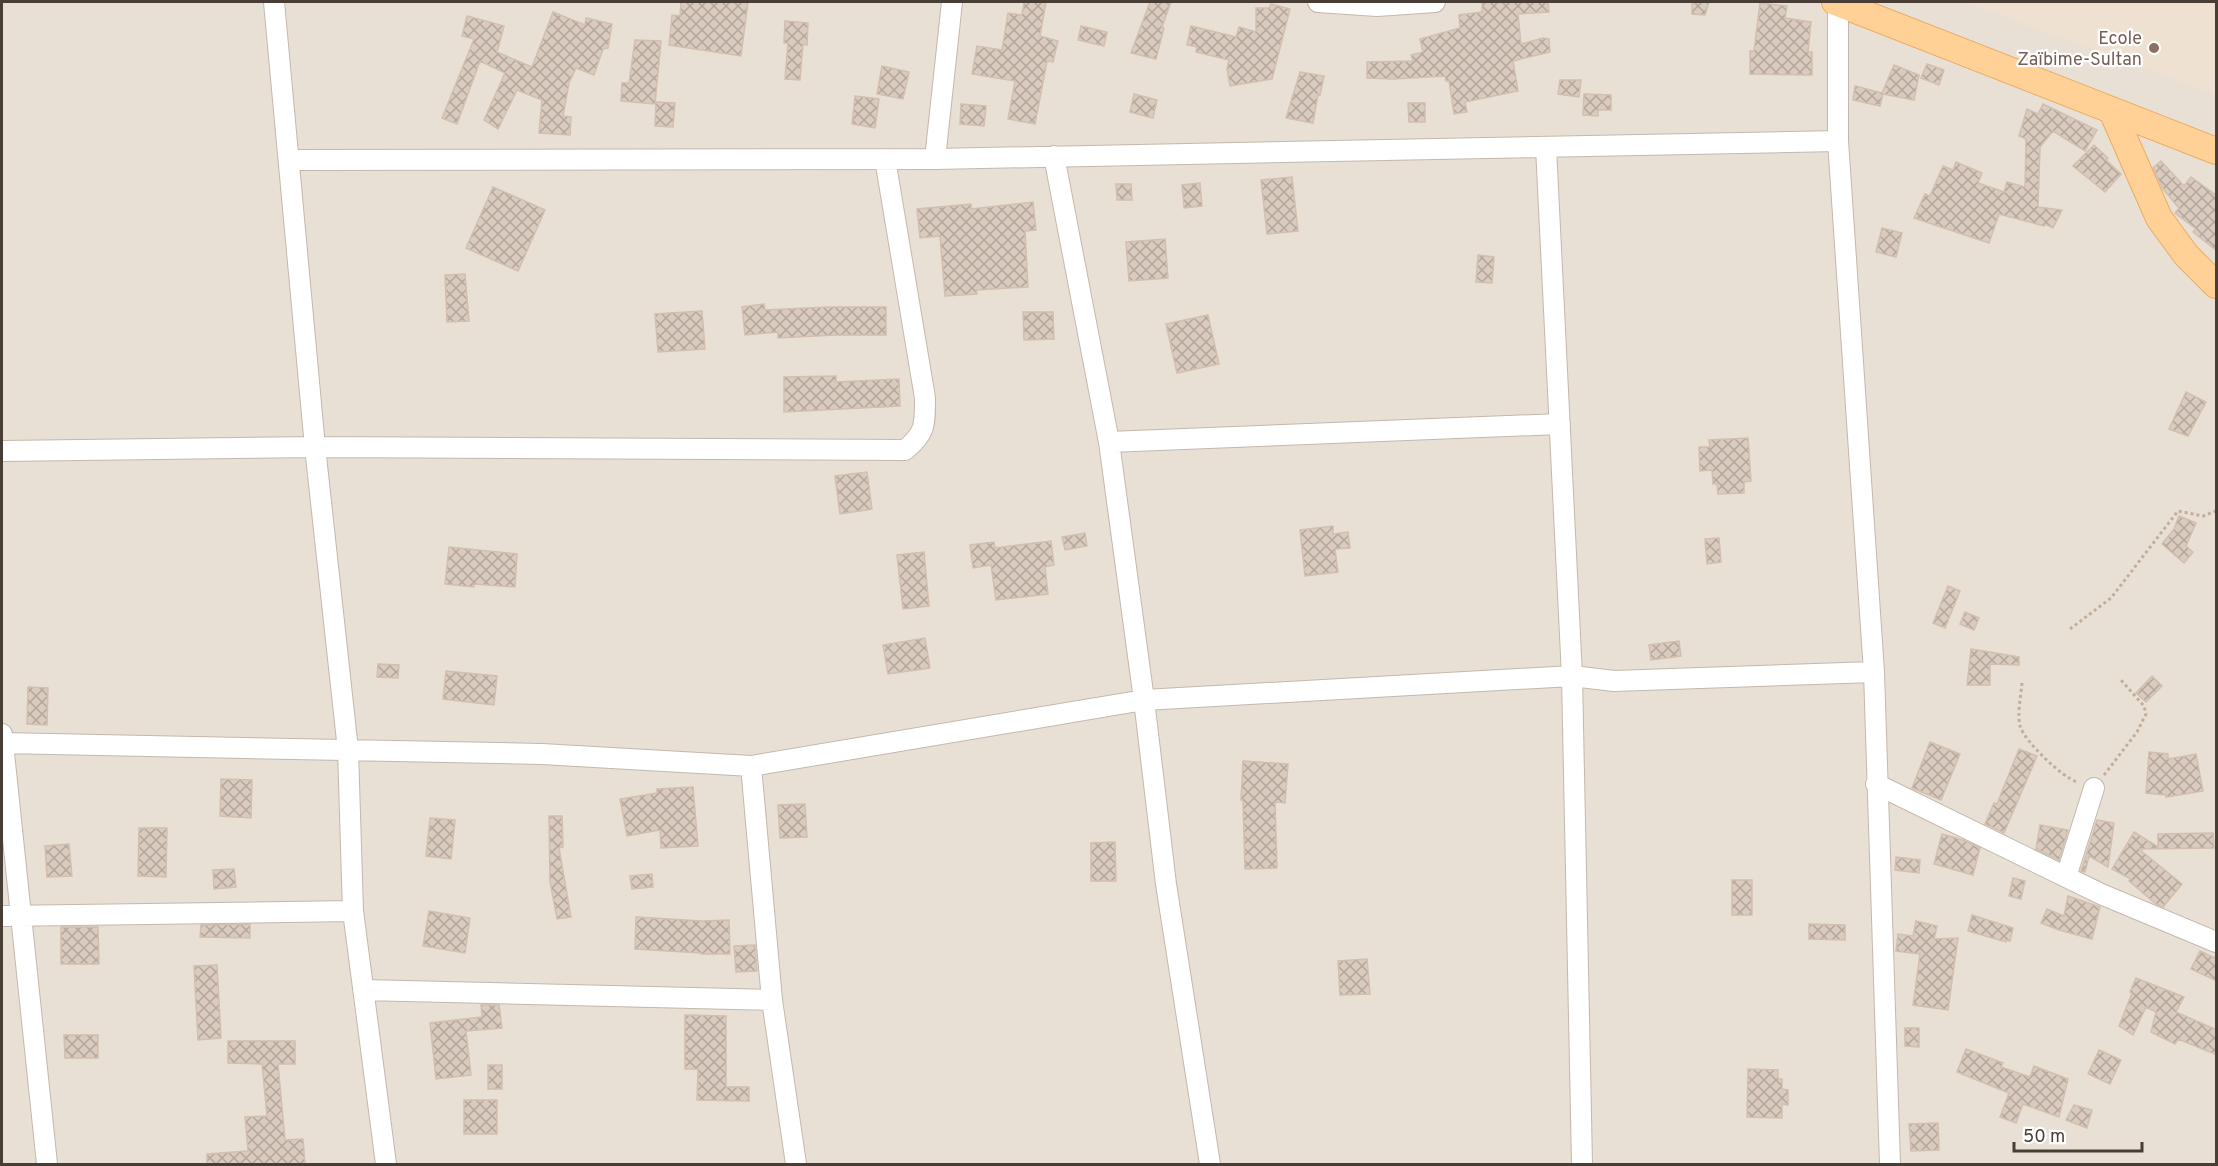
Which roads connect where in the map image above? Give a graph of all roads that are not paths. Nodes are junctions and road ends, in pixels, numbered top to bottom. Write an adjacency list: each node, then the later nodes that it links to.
1 (274, 2): 13 (street)
2 (952, 2): 12 (street)
3 (1318, 2): 4 (street)
4 (1434, 2)
5 (1837, 2): 6 (main road); 7 (street)
6 (2112, 111): 9 (main road); 14 (main road)
7 (1838, 141): 8 (street); 19 (street)
8 (1546, 147): 10 (street); 15 (street)
9 (2217, 151)
10 (1054, 156): 12 (street); 16 (street)
11 (885, 159): 12 (street); 13 (street); 17 (street)
12 (935, 159)
13 (289, 160): 17 (street)
14 (2217, 285)
15 (1560, 424): 16 (street); 20 (street)
16 (1109, 442): 21 (street)
17 (315, 447): 18 (street); 23 (street)
18 (2, 451)
19 (1874, 672): 20 (street); 25 (street)
20 (1572, 676): 21 (street); 37 (street)
21 (1144, 700): 24 (street); 36 (street)
22 (2, 740): 23 (street); 29 (street)
23 (348, 750): 24 (street); 28 (street)
24 (751, 766): 32 (street)
25 (1876, 784): 27 (street); 38 (street)
26 (2094, 788): 27 (street)
27 (2066, 877): 30 (street)
28 (353, 911): 29 (street); 31 (street)
29 (11, 916): 33 (street)
30 (2217, 942)
31 (363, 990): 32 (street); 34 (street)
32 (772, 1000): 35 (street)
33 (46, 1164)
34 (386, 1164)
35 (796, 1164)
36 (1210, 1164)
37 (1582, 1164)
38 (1890, 1164)

